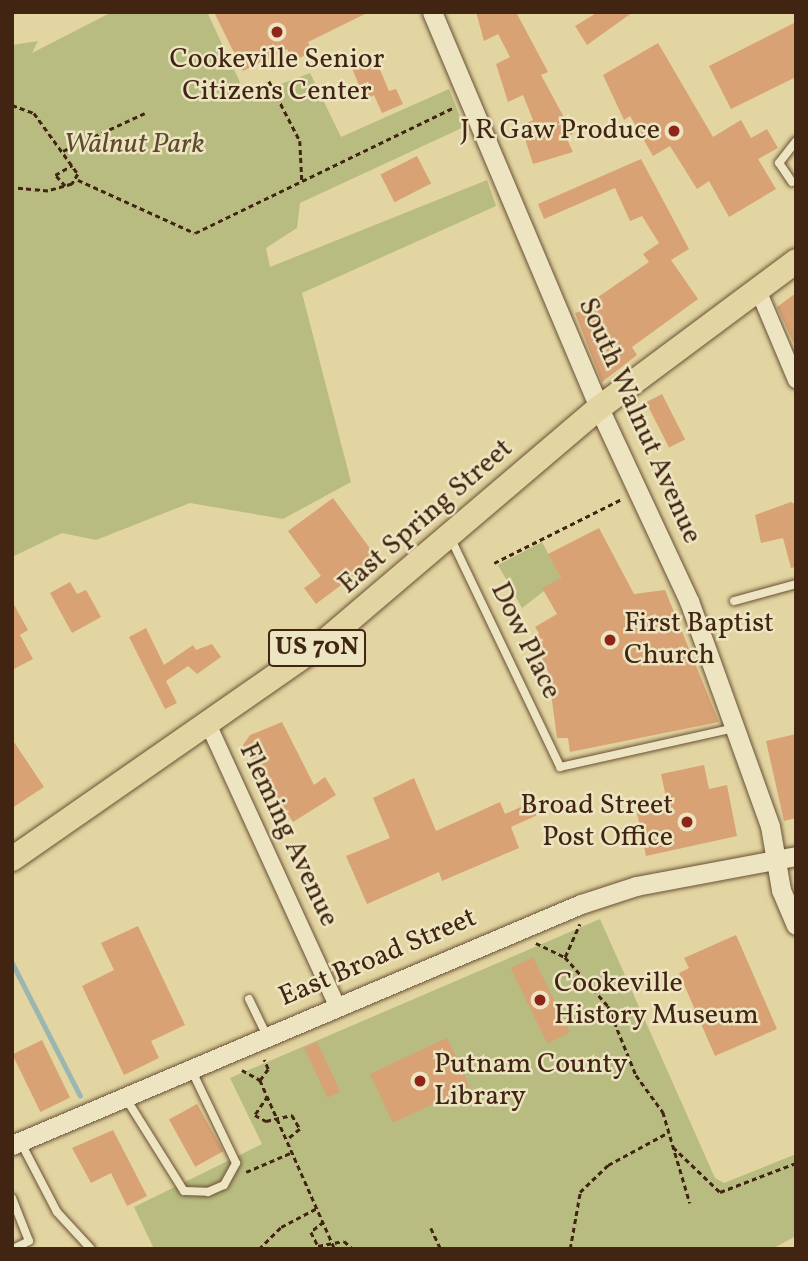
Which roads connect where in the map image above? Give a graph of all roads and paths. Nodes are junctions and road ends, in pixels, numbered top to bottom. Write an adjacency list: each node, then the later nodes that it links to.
1 (432, 12): 17 (street, South Walnut Avenue)
2 (268, 81): 10 (path)
3 (12, 105): 7 (path)
4 (455, 106): 10 (path)
5 (145, 113): 7 (path)
6 (796, 141): 11 (lane)
7 (61, 152): 8 (path)
8 (72, 165): 9 (path); 12 (path)
9 (78, 180): 10 (path); 12 (path)
10 (302, 181)
11 (792, 182)
12 (65, 186): 13 (path)
13 (12, 188)
14 (796, 261): 15 (main road, US 70N)
15 (758, 290): 16 (street); 17 (main road, US 70N)
16 (796, 380)
17 (599, 408): 19 (main road, East Spring Street / US 70N); 24 (street, South Walnut Avenue)
18 (625, 498): 20 (path)
19 (449, 535): 23 (main road, East Spring Street / US 70N); 24 (lane, Dow Place)
20 (494, 563)
21 (796, 584): 22 (lane)
22 (734, 601)
23 (209, 726): 26 (main road, East Spring Street / US 70N); 32 (street, Fleming Avenue)
24 (738, 727): 25 (street, South Walnut Avenue)
25 (787, 858): 28 (street, South Walnut Avenue); 32 (street, East Broad Street)
26 (12, 859)
27 (580, 921): 30 (path)
28 (796, 925)
29 (534, 941): 30 (path)
30 (565, 957): 41 (path)
31 (249, 999): 33 (lane)
32 (337, 1005): 33 (street, East Broad Street)
33 (267, 1036): 35 (street, East Broad Street)
34 (264, 1060): 37 (path)
35 (191, 1069): 39 (street, East Broad Street); 39 (lane)
36 (242, 1070): 37 (path)
37 (260, 1080): 38 (path)
38 (268, 1096): 40 (path); 40 (path)
39 (125, 1097): 43 (street, East Broad Street)
40 (278, 1117): 42 (path); 42 (path)
41 (669, 1132): 44 (path); 60 (path)
42 (287, 1140): 45 (path)
43 (16, 1143): 55 (lane)
44 (673, 1147): 46 (path); 49 (path)
45 (293, 1152): 47 (path); 50 (path)
46 (796, 1163)
47 (246, 1172)
48 (12, 1198): 54 (lane)
49 (690, 1203)
50 (317, 1208): 51 (path); 56 (path)
51 (324, 1222): 53 (path); 53 (path)
52 (431, 1227): 59 (path)
53 (333, 1244): 57 (path); 58 (path)
54 (13, 1249)
55 (91, 1249)
56 (259, 1249)
57 (335, 1249)
58 (354, 1249)
59 (441, 1249)
60 (570, 1249)

